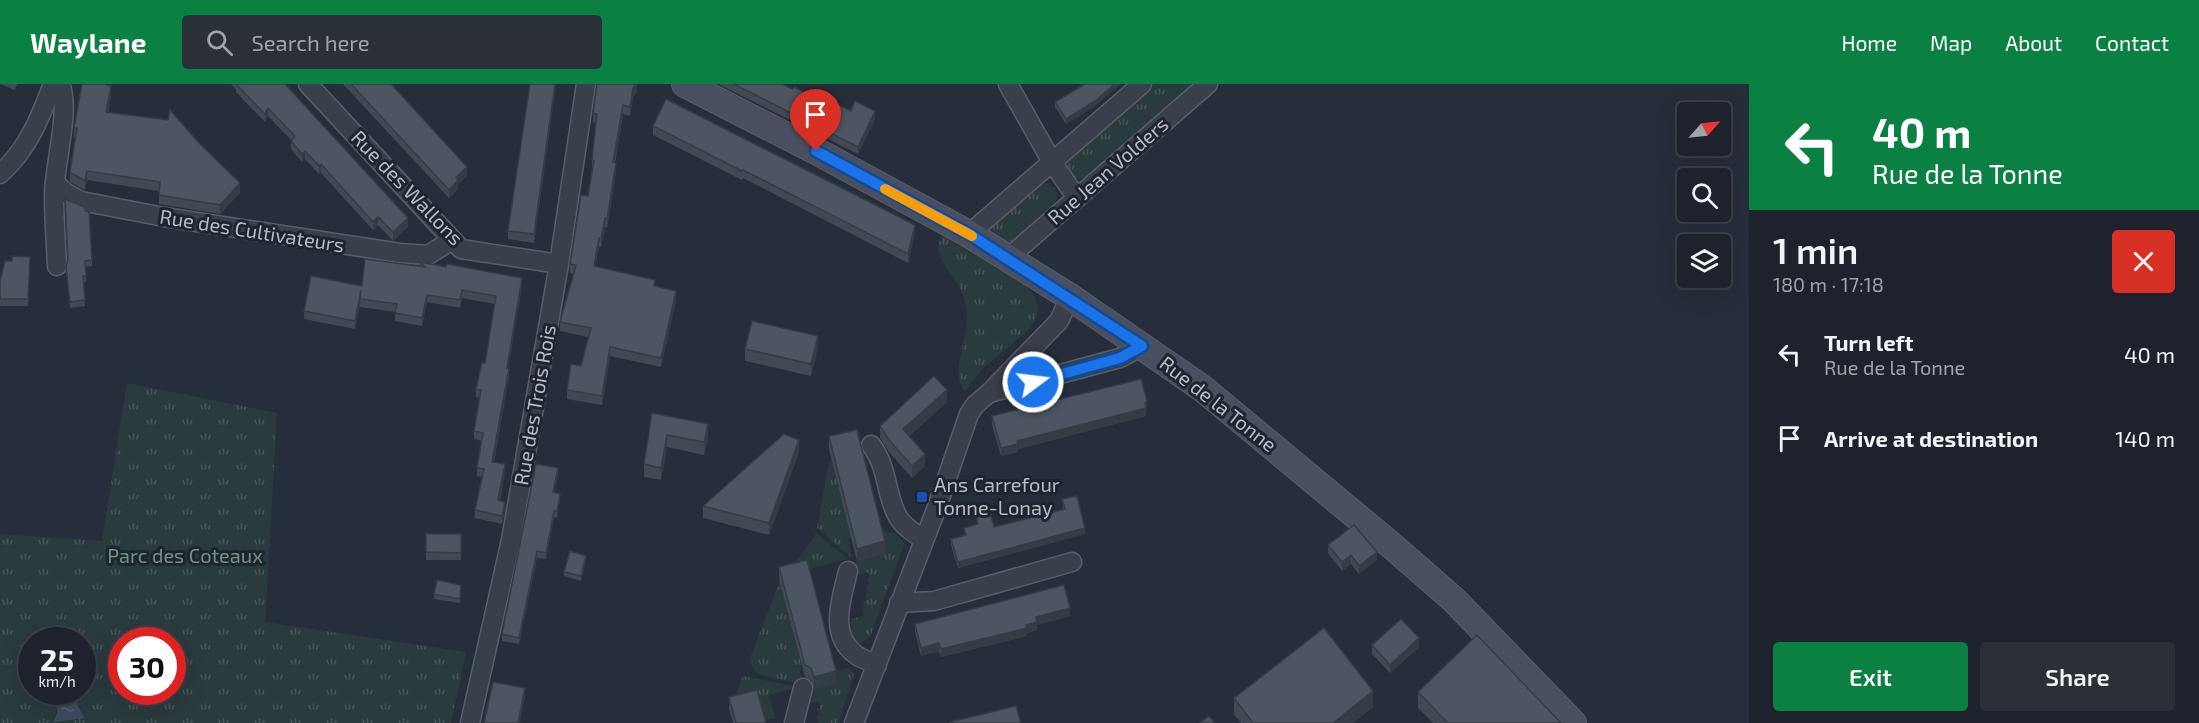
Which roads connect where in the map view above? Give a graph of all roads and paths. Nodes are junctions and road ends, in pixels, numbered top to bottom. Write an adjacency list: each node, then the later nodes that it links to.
1 (53, 84): 10 (street)
2 (60, 84): 11 (street)
3 (308, 84): 14 (street, Rue des Wallons)
4 (586, 84): 16 (street, Rue des Trois Rois)
5 (686, 84): 13 (street, Rue de la Tonne)
6 (1008, 84): 9 (street)
7 (1143, 84): 9 (street)
8 (1208, 84): 12 (street, Rue Jean Volders)
9 (1052, 162): 12 (street); 13 (street)
10 (0, 174)
11 (55, 183): 14 (street, Rue des Cultivateurs); 17 (street)
12 (1077, 198): 15 (street, Rue Jean Volders)
13 (969, 234): 15 (street, Rue de la Tonne)
14 (451, 241): 16 (street, Rue des Wallons)
15 (1008, 258): 18 (street, Rue de la Tonne)
16 (559, 264): 28 (street, Rue des Trois Rois)
17 (57, 266)
18 (1070, 297): 19 (street, Rue de la Tonne); 20 (street)
19 (1142, 346): 20 (street); 31 (street, Rue de la Tonne)
20 (989, 393): 22 (street)
21 (871, 445): 22 (street)
22 (923, 539): 25 (street)
23 (1072, 562): 25 (street)
24 (848, 571): 26 (street)
25 (898, 603): 26 (street)
26 (876, 665): 30 (street)
27 (803, 688): 29 (street)
28 (470, 723)
29 (794, 723)
30 (854, 723)
31 (1573, 723)

